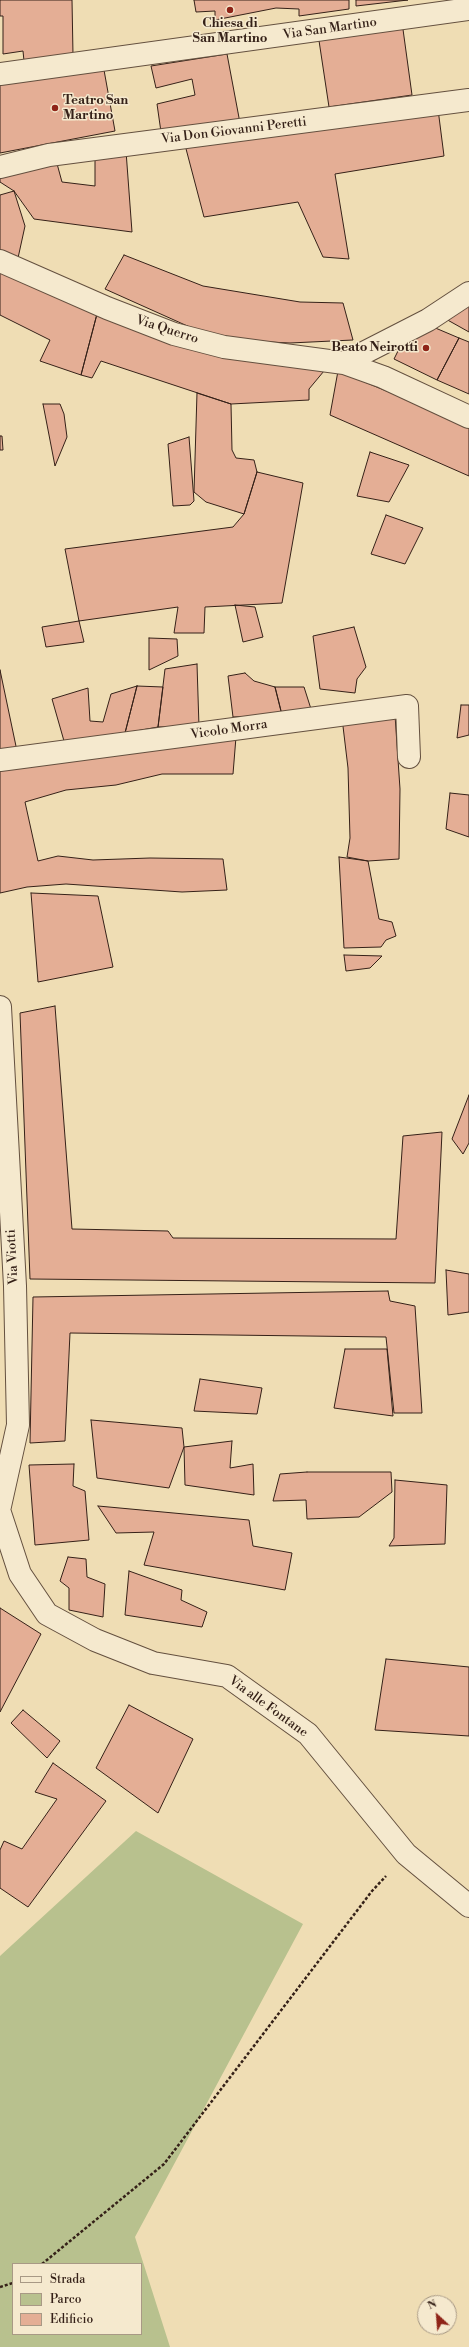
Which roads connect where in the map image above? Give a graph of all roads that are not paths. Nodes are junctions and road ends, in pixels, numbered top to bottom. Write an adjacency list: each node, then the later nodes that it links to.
1 (469, 9): 2 (street, Via San Martino)
2 (0, 74)
3 (469, 100): 4 (street, Via Don Giovanni Peretti)
4 (0, 167)
5 (0, 261): 7 (street, Via Querro)
6 (469, 293): 7 (street)
7 (344, 363): 8 (street, Via Querro)
8 (469, 417)
9 (409, 757): 10 (street, Vicolo Morra)
10 (0, 760)
11 (0, 1007): 12 (street, Via Viotti)
12 (4, 1472): 13 (street, Via Viotti)
13 (0, 1506)
14 (0, 1513): 15 (street, Via alle Fontane)
15 (469, 1906)

